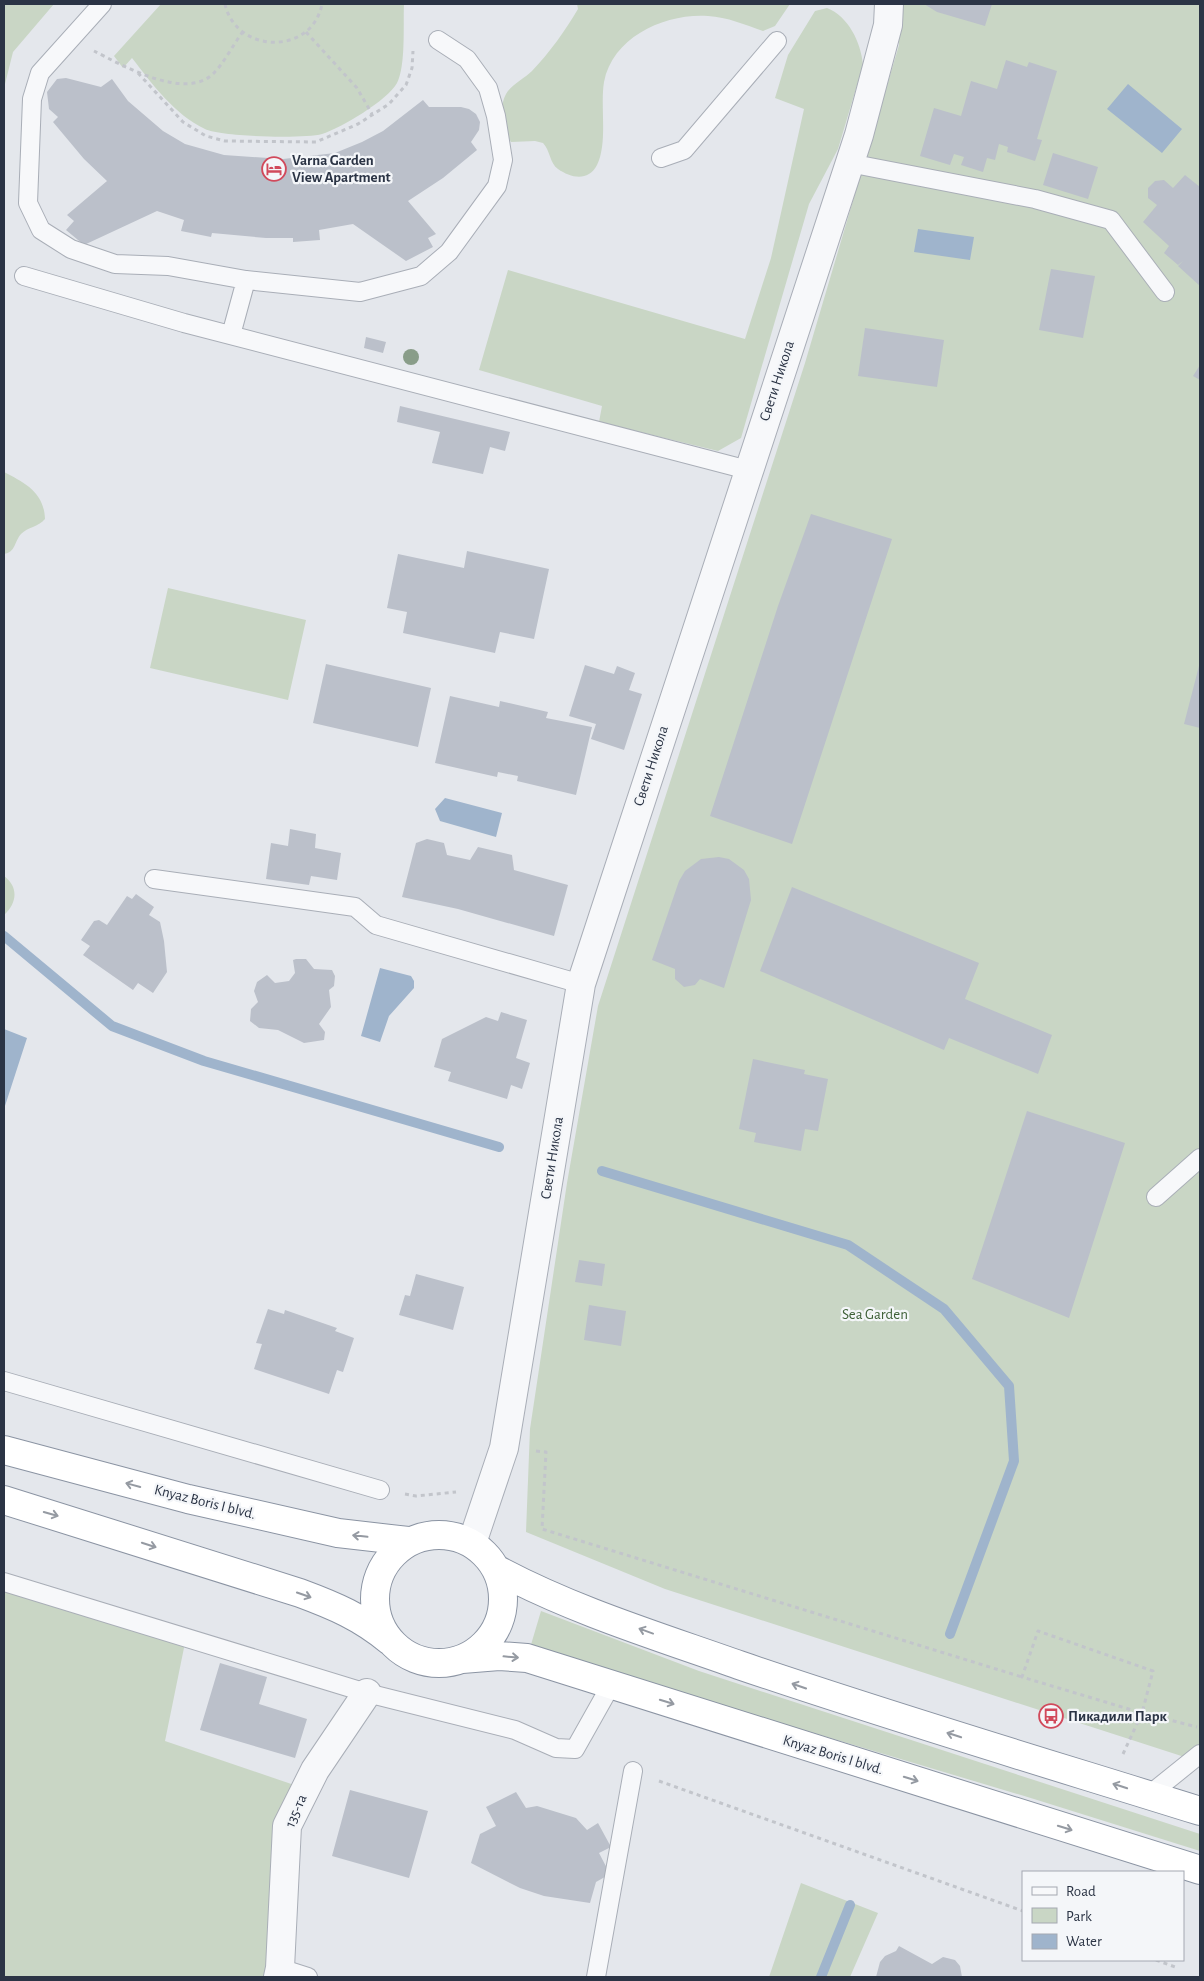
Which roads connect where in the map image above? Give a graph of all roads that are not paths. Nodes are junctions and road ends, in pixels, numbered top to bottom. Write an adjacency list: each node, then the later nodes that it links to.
1 (102, 4): 8 (lane)
2 (889, 4): 6 (street, Свети Никола)
3 (438, 40): 8 (lane)
4 (778, 41): 5 (lane)
5 (661, 158)
6 (849, 164): 9 (lane); 11 (street, Свети Никола)
7 (24, 276): 10 (lane)
8 (246, 280): 10 (lane)
9 (1164, 292)
10 (232, 335): 11 (lane)
11 (748, 470): 13 (street, Свети Никола)
12 (154, 879): 13 (lane)
13 (581, 984): 21 (street, Свети Никола)
14 (1200, 1158): 15 (lane)
15 (1156, 1197)
16 (4, 1381): 18 (lane)
17 (4, 1450): 20 (highway, Knyaz Boris I blvd., one-way to 17)
18 (380, 1490)
19 (4, 1500): 24 (highway, one-way to 24)
20 (408, 1541): 21 (highway); 24 (highway)
21 (472, 1543): 22 (highway)
22 (496, 1569): 25 (highway); 30 (highway, one-way to 22)
23 (4, 1582): 27 (lane)
24 (390, 1640): 25 (highway)
25 (462, 1659): 26 (highway, Knyaz Boris I blvd., one-way to 26)
26 (611, 1685): 27 (lane); 32 (highway, Knyaz Boris I blvd., one-way to 32)
27 (367, 1693): 33 (street, 135-та)
28 (1200, 1754): 30 (lane)
29 (633, 1772): 35 (lane)
30 (1149, 1795): 31 (highway)
31 (1200, 1811)
32 (1200, 1870)
33 (279, 1973): 34 (lane)
34 (308, 1977)
35 (596, 1977)

